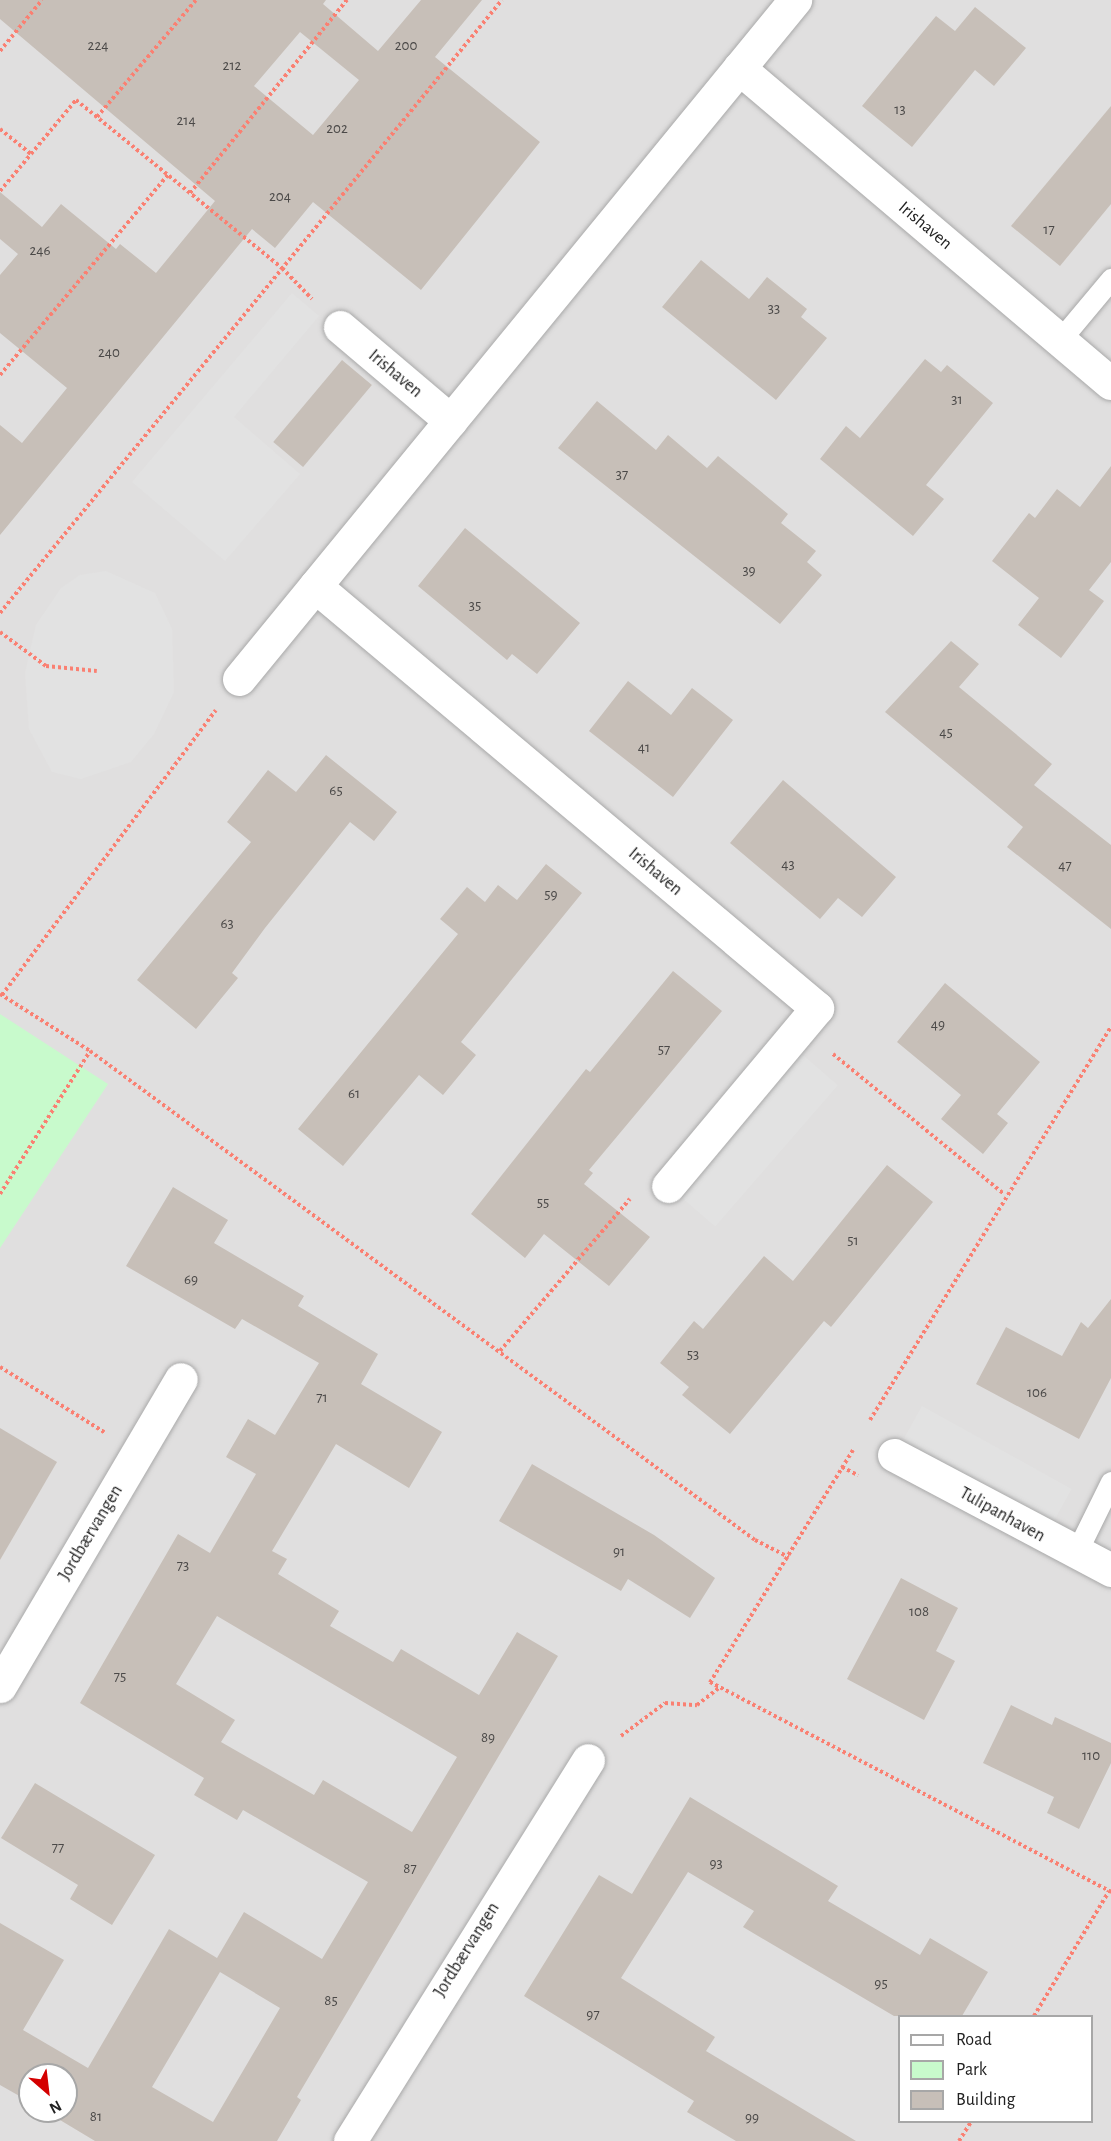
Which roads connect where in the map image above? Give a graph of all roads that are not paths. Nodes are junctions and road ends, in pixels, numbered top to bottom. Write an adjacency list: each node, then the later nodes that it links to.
1 (795, 0): 2 (street)
2 (739, 68): 5 (street, Irishaven); 7 (street)
3 (1111, 279): 5 (lane)
4 (340, 327): 7 (street, Irishaven)
5 (1060, 340): 6 (street, Irishaven)
6 (1111, 383)
7 (451, 421): 8 (street)
8 (315, 586): 9 (street); 10 (street, Irishaven)
9 (239, 679)
10 (668, 1186)
11 (181, 1379): 16 (street, Jordbærvangen)
12 (894, 1455): 14 (street, Tulipanhaven)
13 (1111, 1482): 14 (lane)
14 (1076, 1553): 15 (street, Tulipanhaven)
15 (1111, 1570)
16 (0, 1686)
17 (588, 1760): 18 (street, Jordbærvangen)
18 (350, 2141)

